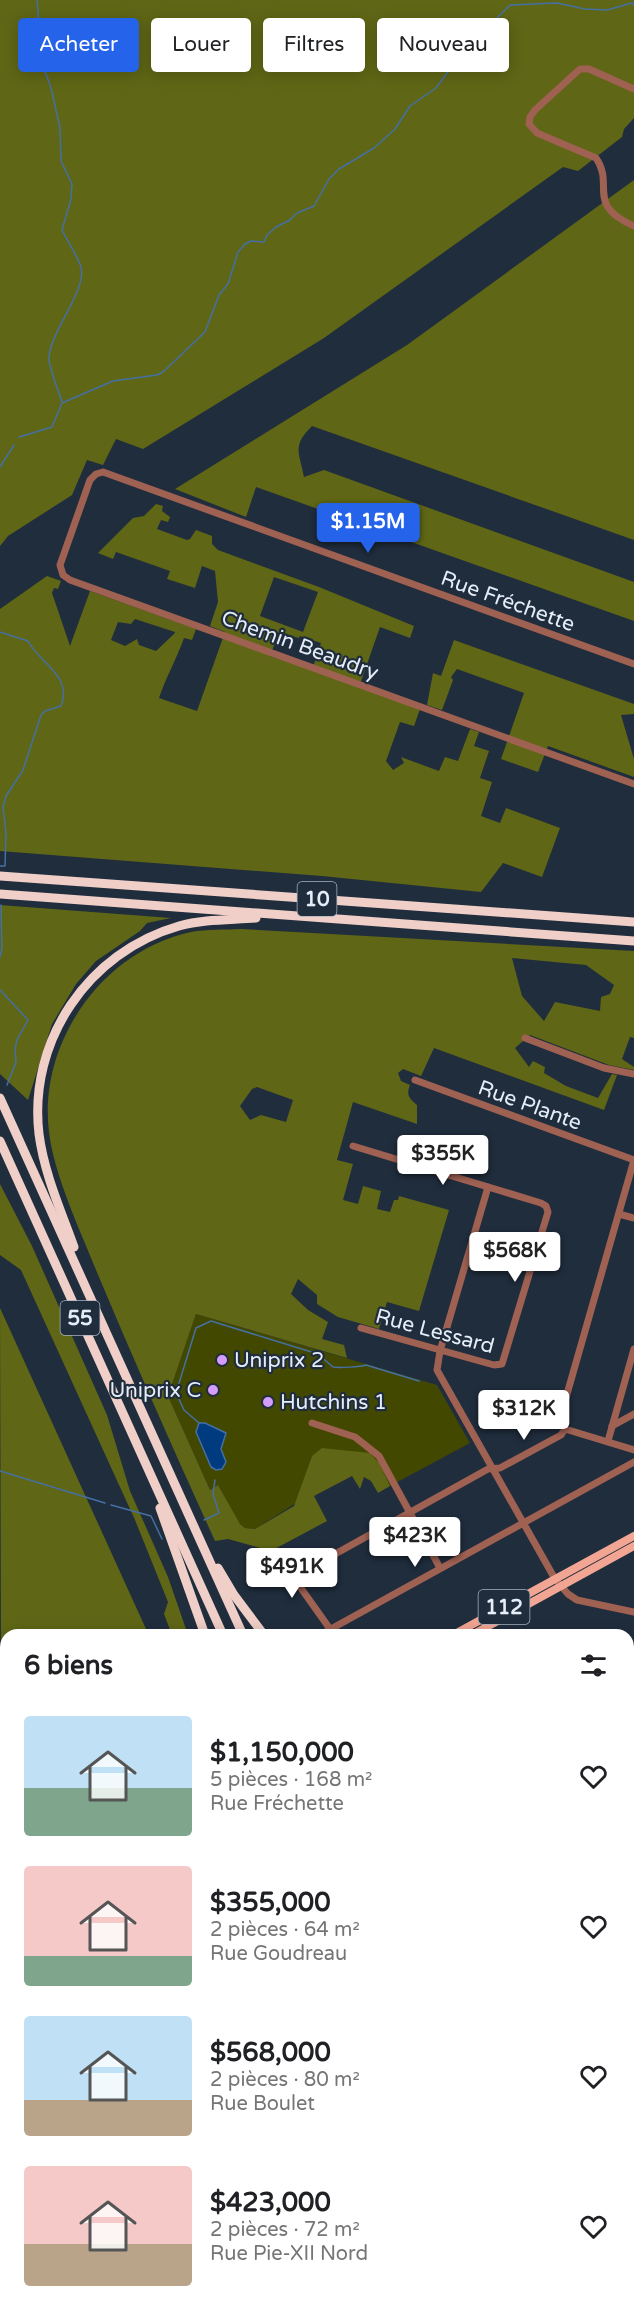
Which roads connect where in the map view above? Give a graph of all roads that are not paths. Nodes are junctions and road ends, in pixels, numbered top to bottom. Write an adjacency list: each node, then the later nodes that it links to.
1 (634, 89): 2 (street)
2 (634, 226)
3 (99, 472): 4 (street, Rue Fréchette); 5 (street, Chemin Beaudry)
4 (634, 664)
5 (634, 784)
6 (0, 876): 9 (highway, 10)
7 (0, 894): 8 (highway, 10)
8 (289, 916): 10 (highway, 10); 23 (highway)
9 (634, 922)
10 (634, 941)
11 (525, 1038): 12 (street)
12 (634, 1074)
13 (415, 1080): 18 (street, Rue Plante)
14 (0, 1098): 23 (highway)
15 (0, 1141): 20 (highway)
16 (353, 1146): 19 (street)
17 (0, 1152): 20 (highway)
18 (634, 1160): 21 (street)
19 (488, 1186): 25 (street); 25 (street, Rue Lessard)
20 (25, 1196): 31 (highway, 55)
21 (619, 1214): 22 (street); 30 (street)
22 (634, 1218)
23 (90, 1295): 38 (highway, 55)
24 (361, 1328): 25 (street, Rue Lessard)
25 (440, 1351): 35 (street)
26 (633, 1353): 29 (street)
27 (634, 1414): 29 (street)
28 (312, 1424): 36 (street)
29 (612, 1426): 32 (street)
30 (565, 1430): 32 (street); 35 (street)
31 (136, 1441): 46 (highway); 47 (highway, 55)
32 (608, 1441): 33 (street)
33 (634, 1450)
34 (634, 1462): 37 (street)
35 (494, 1469): 36 (street); 37 (street)
36 (409, 1513): 42 (street); 43 (street)
37 (523, 1523): 42 (street); 44 (street)
38 (193, 1524): 48 (highway, 55); 49 (highway)
39 (634, 1536): 44 (main road, 112)
40 (634, 1546): 44 (main road, 112)
41 (276, 1553): 43 (street)
42 (440, 1568): 50 (street)
43 (291, 1578): 50 (street)
44 (558, 1582): 45 (street); 51 (main road, 112); 52 (main road, 112)
45 (634, 1612)
46 (203, 1629)
47 (220, 1629)
48 (240, 1629)
49 (260, 1629)
50 (330, 1629)
51 (465, 1629)
52 (482, 1629)

